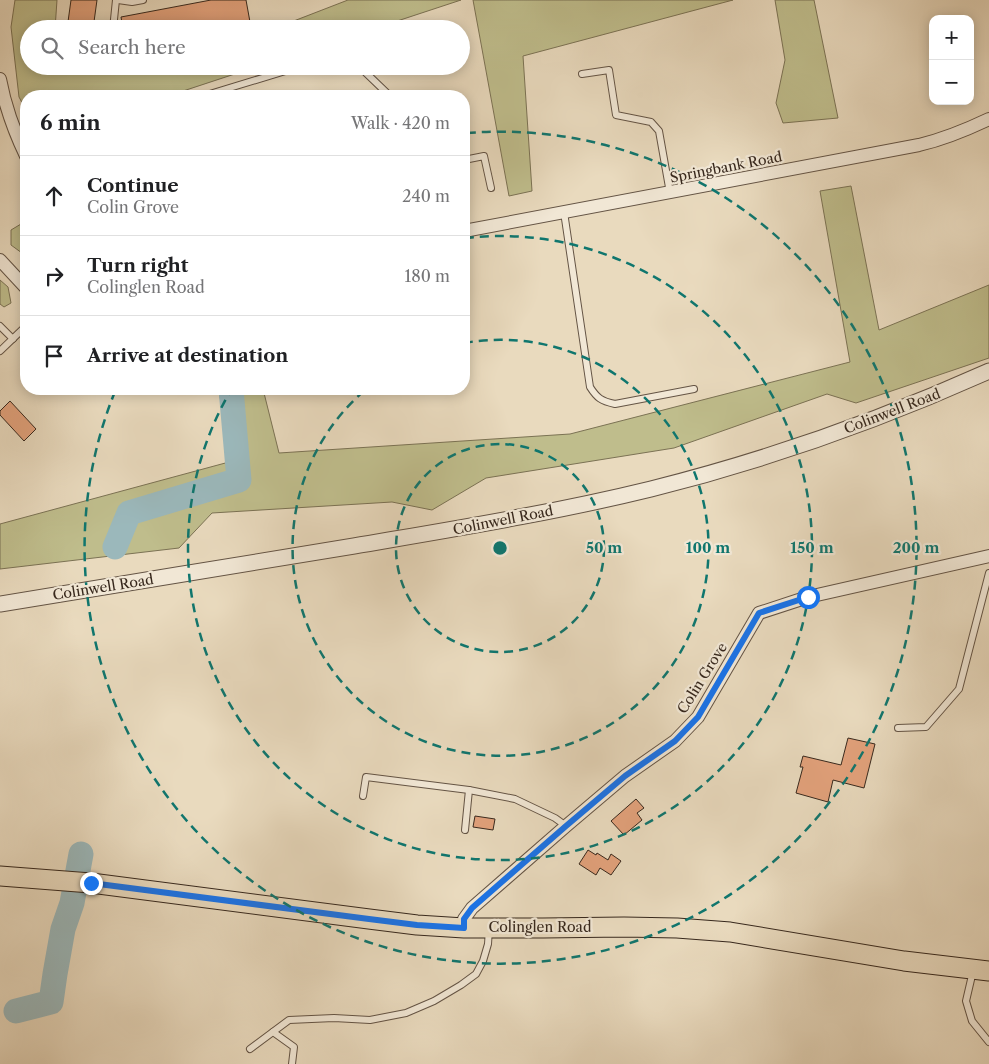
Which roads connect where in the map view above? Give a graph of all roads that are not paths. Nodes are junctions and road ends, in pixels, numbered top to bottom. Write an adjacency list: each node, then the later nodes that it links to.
1 (117, 0): 2 (lane); 3 (lane)
2 (143, 0)
3 (114, 20)
4 (582, 74): 15 (lane)
5 (272, 75): 8 (lane)
6 (368, 75): 9 (lane)
7 (0, 79): 10 (street)
8 (223, 90)
9 (384, 90)
10 (4, 114): 12 (street)
11 (989, 119): 15 (street, Springbank Road)
12 (20, 142)
13 (470, 159): 14 (lane)
14 (490, 188)
15 (670, 193): 16 (street, Springbank Road)
16 (564, 212): 17 (street, Springbank Road); 25 (lane)
17 (470, 230)
18 (0, 260): 19 (street)
19 (20, 282)
20 (0, 326): 22 (lane)
21 (20, 332): 22 (lane)
22 (13, 339): 23 (lane)
23 (0, 351)
24 (989, 371): 28 (street, Colinwell Road)
25 (694, 389)
26 (989, 556): 32 (street, Colin Grove)
27 (989, 573): 29 (lane)
28 (0, 604)
29 (898, 728)
30 (469, 790): 31 (lane); 32 (lane); 33 (lane)
31 (363, 796)
32 (566, 826): 35 (street, Colin Grove)
33 (465, 830)
34 (0, 876): 35 (main road, Colinglen Road)
35 (464, 928): 36 (main road, Colinglen Road)
36 (489, 928): 37 (main road, Colinglen Road); 38 (lane)
37 (981, 970): 39 (lane)
38 (273, 1032): 40 (lane); 41 (lane)
39 (989, 1042)
40 (250, 1050)
41 (292, 1064)

